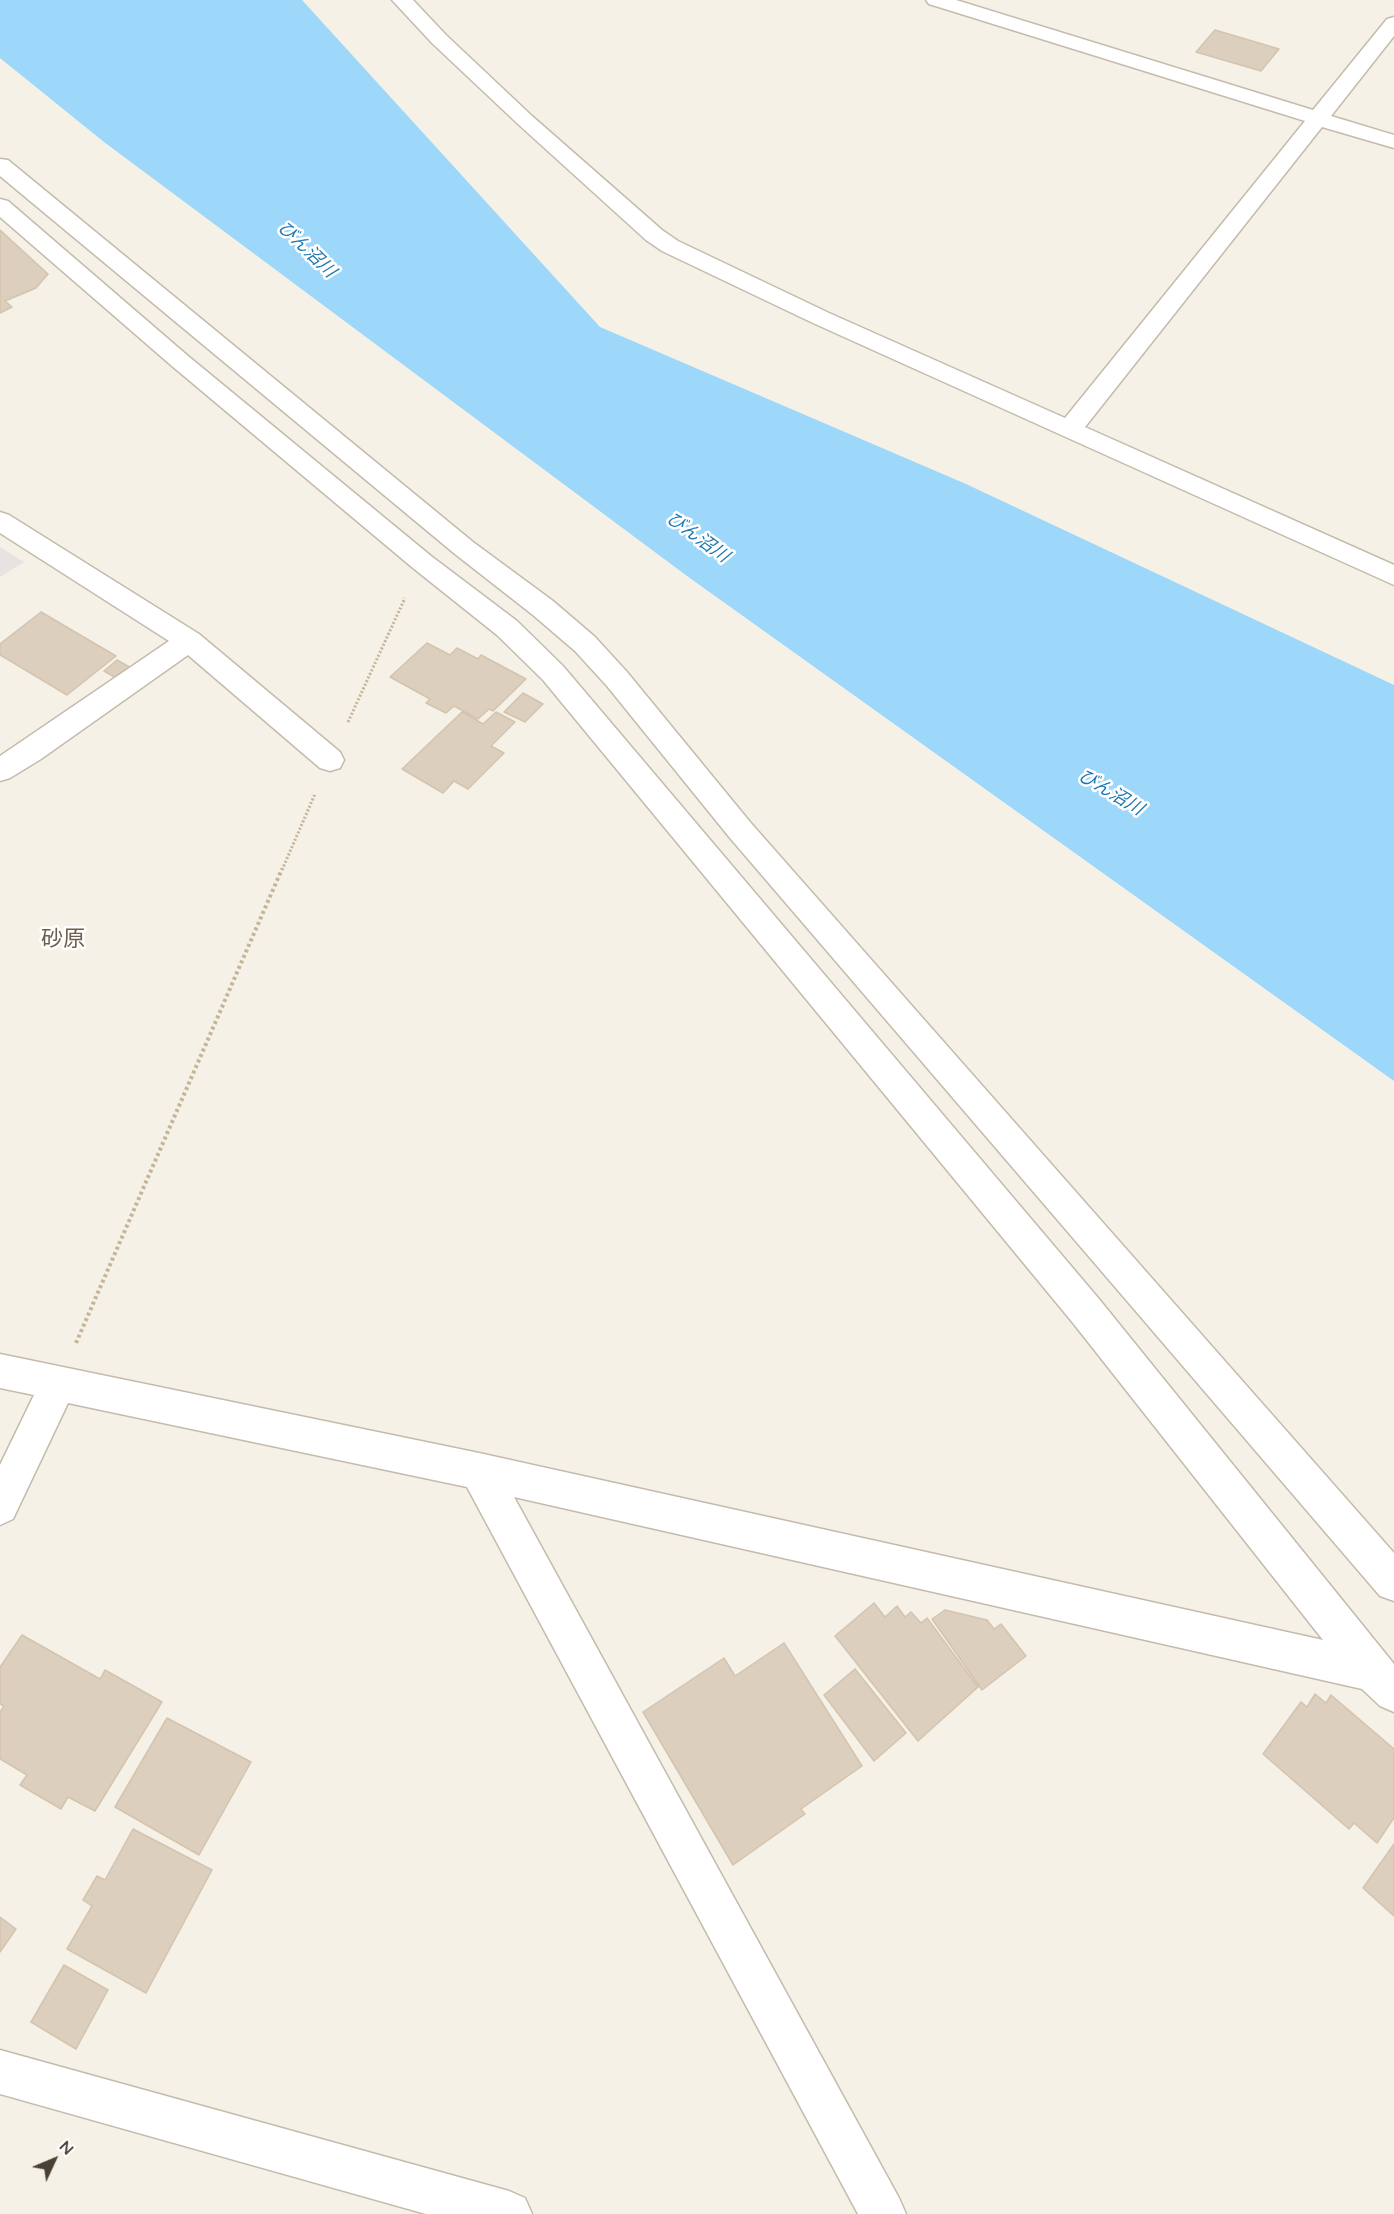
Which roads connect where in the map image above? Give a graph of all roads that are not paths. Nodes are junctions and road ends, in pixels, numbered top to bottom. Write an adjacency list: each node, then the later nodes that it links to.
1 (402, 0): 8 (street)
2 (936, 0): 4 (street)
3 (1394, 23): 4 (street)
4 (1318, 119): 5 (street); 8 (street)
5 (1394, 142)
6 (0, 165): 18 (street)
7 (0, 206): 19 (street)
8 (1070, 429): 10 (street)
9 (0, 521): 11 (street)
10 (1394, 576)
11 (189, 641): 12 (street); 13 (street)
12 (330, 760)
13 (0, 770)
14 (0, 1371): 15 (street)
15 (58, 1384): 16 (street); 17 (street)
16 (479, 1471): 19 (street); 22 (street)
17 (0, 1506)
18 (1394, 1582)
19 (1384, 1682)
20 (0, 2072): 21 (street)
21 (509, 2214)
22 (883, 2214)

